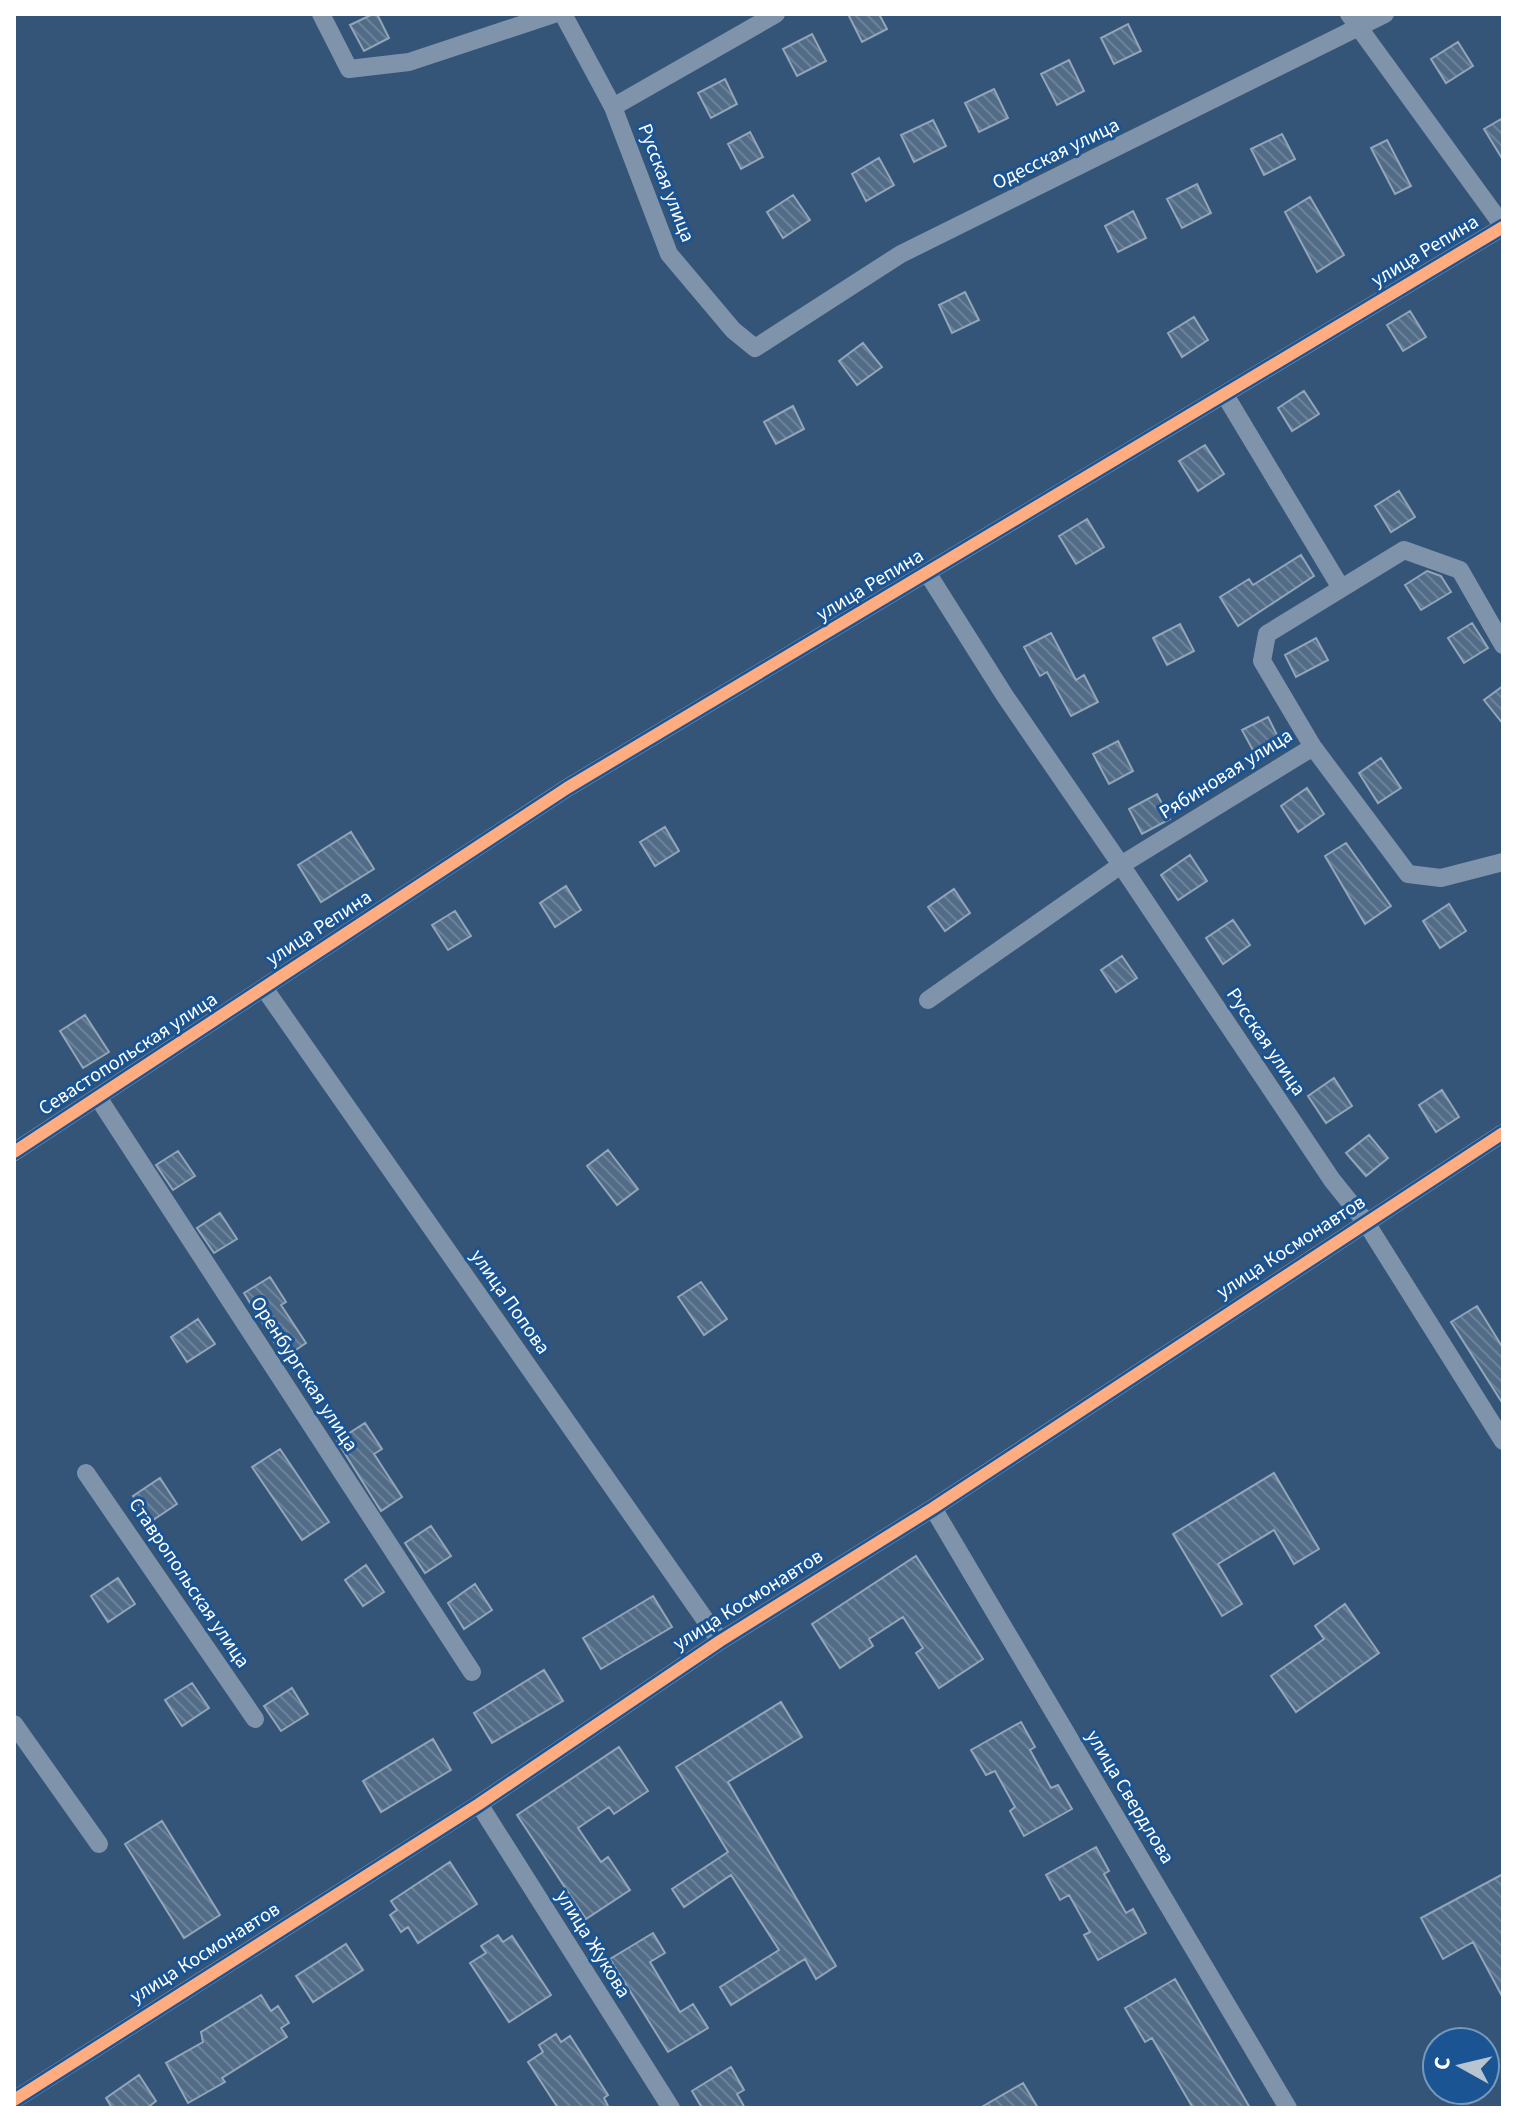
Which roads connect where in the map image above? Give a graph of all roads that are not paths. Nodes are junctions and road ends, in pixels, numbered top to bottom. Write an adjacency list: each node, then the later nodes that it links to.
1 (321, 14): 2 (street)
2 (554, 14)
3 (563, 14): 7 (street, Русская улица)
4 (776, 14): 7 (street)
5 (1385, 14): 6 (street, Одесская улица)
6 (1353, 21): 8 (street); 9 (street, Одесская улица)
7 (613, 107): 9 (street, Русская улица)
8 (1503, 227): 10 (street, улица Репина)
9 (755, 348)
10 (1225, 395): 11 (street, улица Репина); 12 (street)
11 (928, 574): 16 (street, Русская улица); 17 (street, улица Репина)
12 (1341, 588): 13 (street, Рябиновая улица); 14 (street, Рябиновая улица)
13 (1503, 644)
14 (1313, 747): 15 (street); 16 (street, Рябиновая улица)
15 (1503, 862)
16 (1121, 865): 18 (street); 22 (street, Русская улица)
17 (264, 988): 19 (street, Севастопольская улица); 26 (street, улица Попова)
18 (928, 1000)
19 (99, 1099): 21 (street, Севастопольская улица); 27 (street, Оренбургская улица)
20 (1503, 1133): 22 (street, улица Космонавтов)
21 (14, 1152)
22 (1365, 1221): 23 (street, Русская улица); 25 (street, улица Космонавтов)
23 (1503, 1441)
24 (86, 1473): 28 (street, Ставропольская улица)
25 (933, 1508): 26 (street, улица Космонавтов); 34 (street, улица Свердлова)
26 (720, 1641): 30 (street, улица Космонавтов)
27 (472, 1672)
28 (255, 1719)
29 (14, 1724): 31 (street)
30 (479, 1804): 32 (street, улица Космонавтов); 33 (street, улица Жукова)
31 (99, 1844)
32 (14, 2100)
33 (671, 2108)
34 (1288, 2108)

